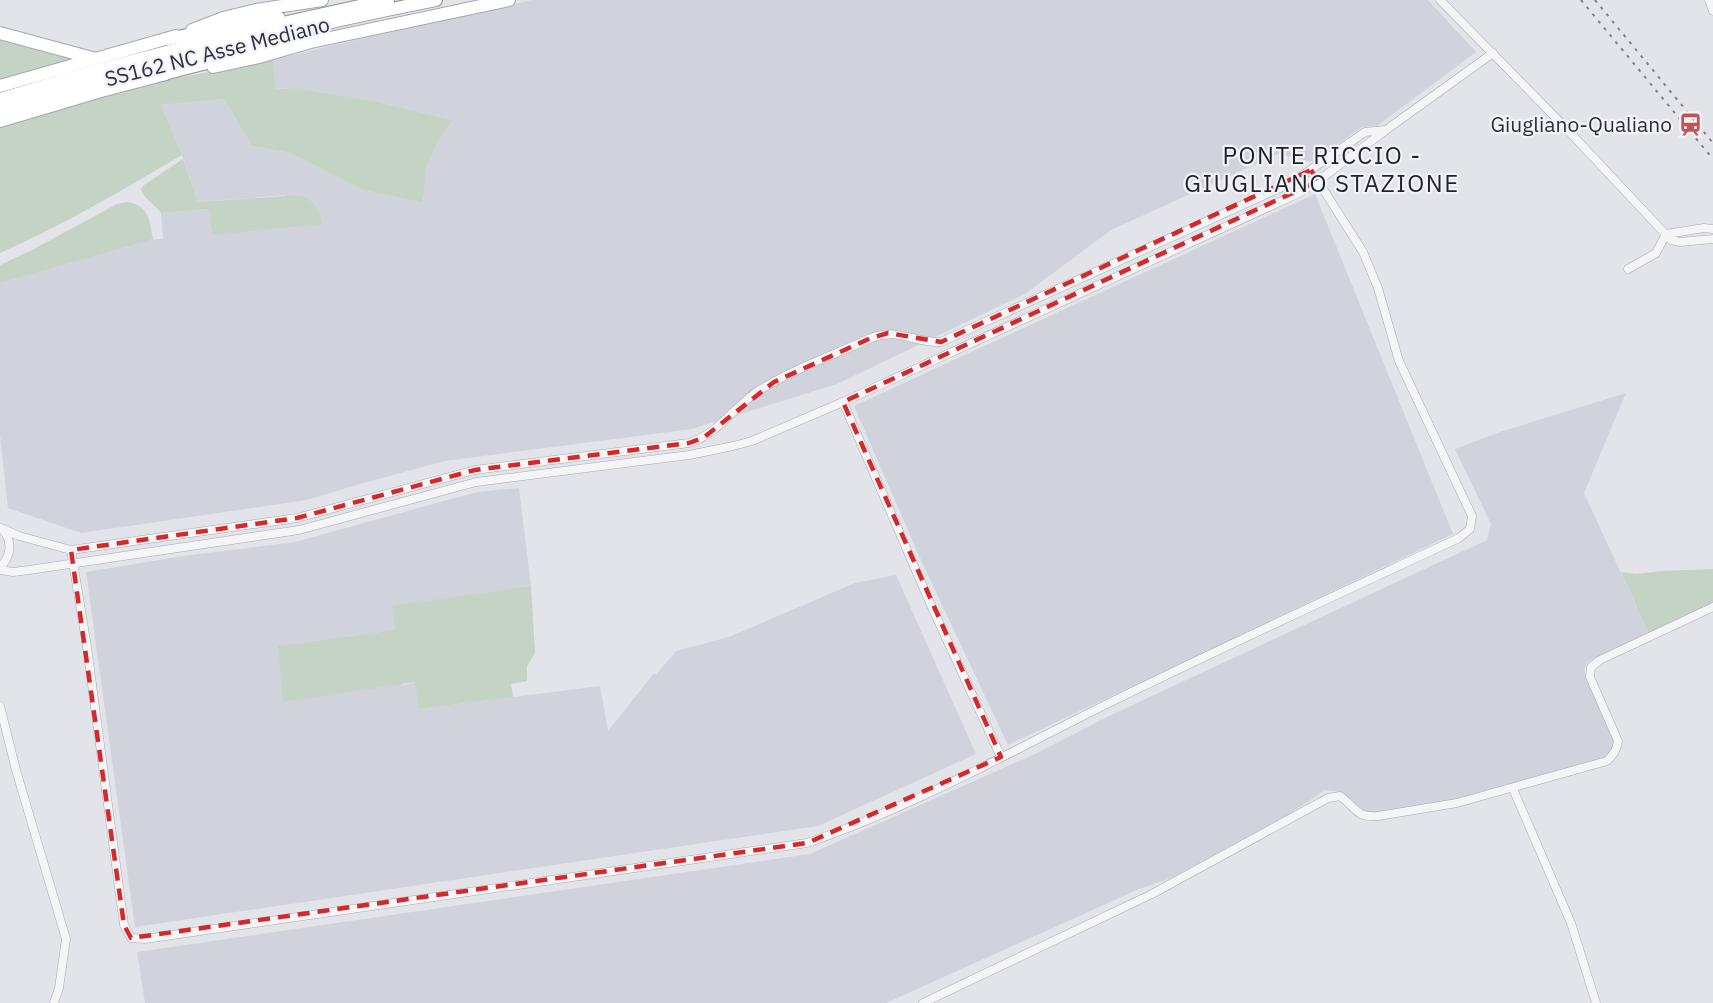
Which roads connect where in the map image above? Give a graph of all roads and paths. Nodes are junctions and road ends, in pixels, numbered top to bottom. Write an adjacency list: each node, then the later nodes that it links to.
1 (322, 0): 11 (main road)
2 (388, 0): 9 (main road, SS162 NC Asse Mediano)
3 (436, 0): 8 (main road, SS162 NC Asse Mediano)
4 (509, 0): 14 (main road)
5 (1440, 0): 12 (street)
6 (1710, 1): 7 (street)
7 (1713, 11)
8 (369, 13): 14 (main road); 17 (main road, SS162 NC Asse Mediano)
9 (307, 17): 11 (main road); 16 (main road, SS162 NC Asse Mediano)
10 (0, 33): 13 (main road)
11 (168, 39): 13 (main road)
12 (1493, 53): 19 (street); 23 (street)
13 (97, 59): 15 (main road)
14 (156, 76): 18 (main road)
15 (0, 86)
16 (0, 99)
17 (0, 109)
18 (0, 121)
19 (1386, 130): 20 (street); 21 (street)
20 (1311, 170): 21 (street); 28 (street)
21 (1318, 181): 26 (street); 33 (street)
22 (1713, 229): 23 (street)
23 (1666, 234): 24 (street); 25 (street)
24 (1713, 239)
25 (1628, 269)
26 (843, 402): 29 (street); 33 (street)
27 (1, 527): 28 (street); 30 (street)
28 (70, 550): 29 (street)
29 (71, 563): 30 (street); 33 (street)
30 (0, 569)
31 (1713, 607): 34 (street)
32 (0, 706): 35 (street)
33 (1002, 757)
34 (1513, 789): 36 (street); 37 (street)
35 (54, 1003)
36 (923, 1003)
37 (1596, 1003)

